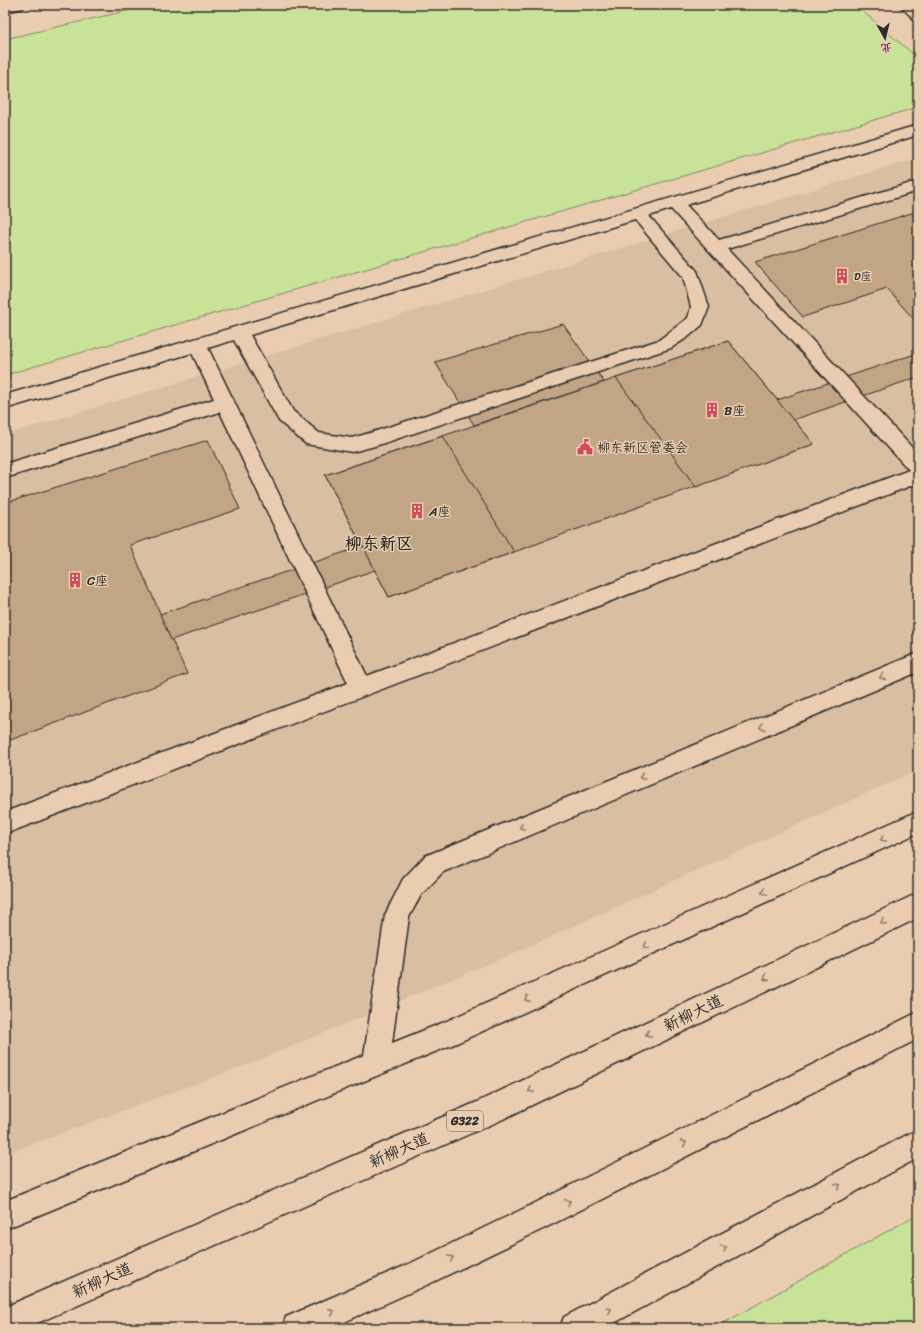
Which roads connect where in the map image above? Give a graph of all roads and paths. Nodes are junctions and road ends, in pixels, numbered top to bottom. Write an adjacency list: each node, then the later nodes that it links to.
1 (18, 5): 3 (main road)
2 (906, 5): 4 (main road)
3 (5, 8)
4 (918, 15)
5 (918, 130): 7 (main road)
6 (918, 186): 9 (main road)
7 (674, 202): 8 (main road); 9 (main road)
8 (638, 213): 10 (main road); 10 (main road)
9 (715, 247): 14 (main road)
10 (239, 332): 11 (main road)
11 (197, 344): 12 (main road); 13 (main road)
12 (5, 402)
13 (225, 403): 15 (main road); 18 (main road)
14 (918, 467)
15 (5, 471)
16 (918, 475): 18 (main road)
17 (918, 662): 23 (main road, one-way to 23)
18 (361, 687): 20 (main road)
19 (918, 822): 23 (main road, one-way to 23)
20 (5, 823)
21 (918, 905): 26 (main road, 新柳大道 / G322, one-way to 26)
22 (918, 1025): 27 (main road, one-way to 22)
23 (376, 1064): 25 (main road)
24 (918, 1144): 28 (main road, one-way to 24)
25 (5, 1215)
26 (5, 1322)
27 (297, 1328)
28 (575, 1328)

